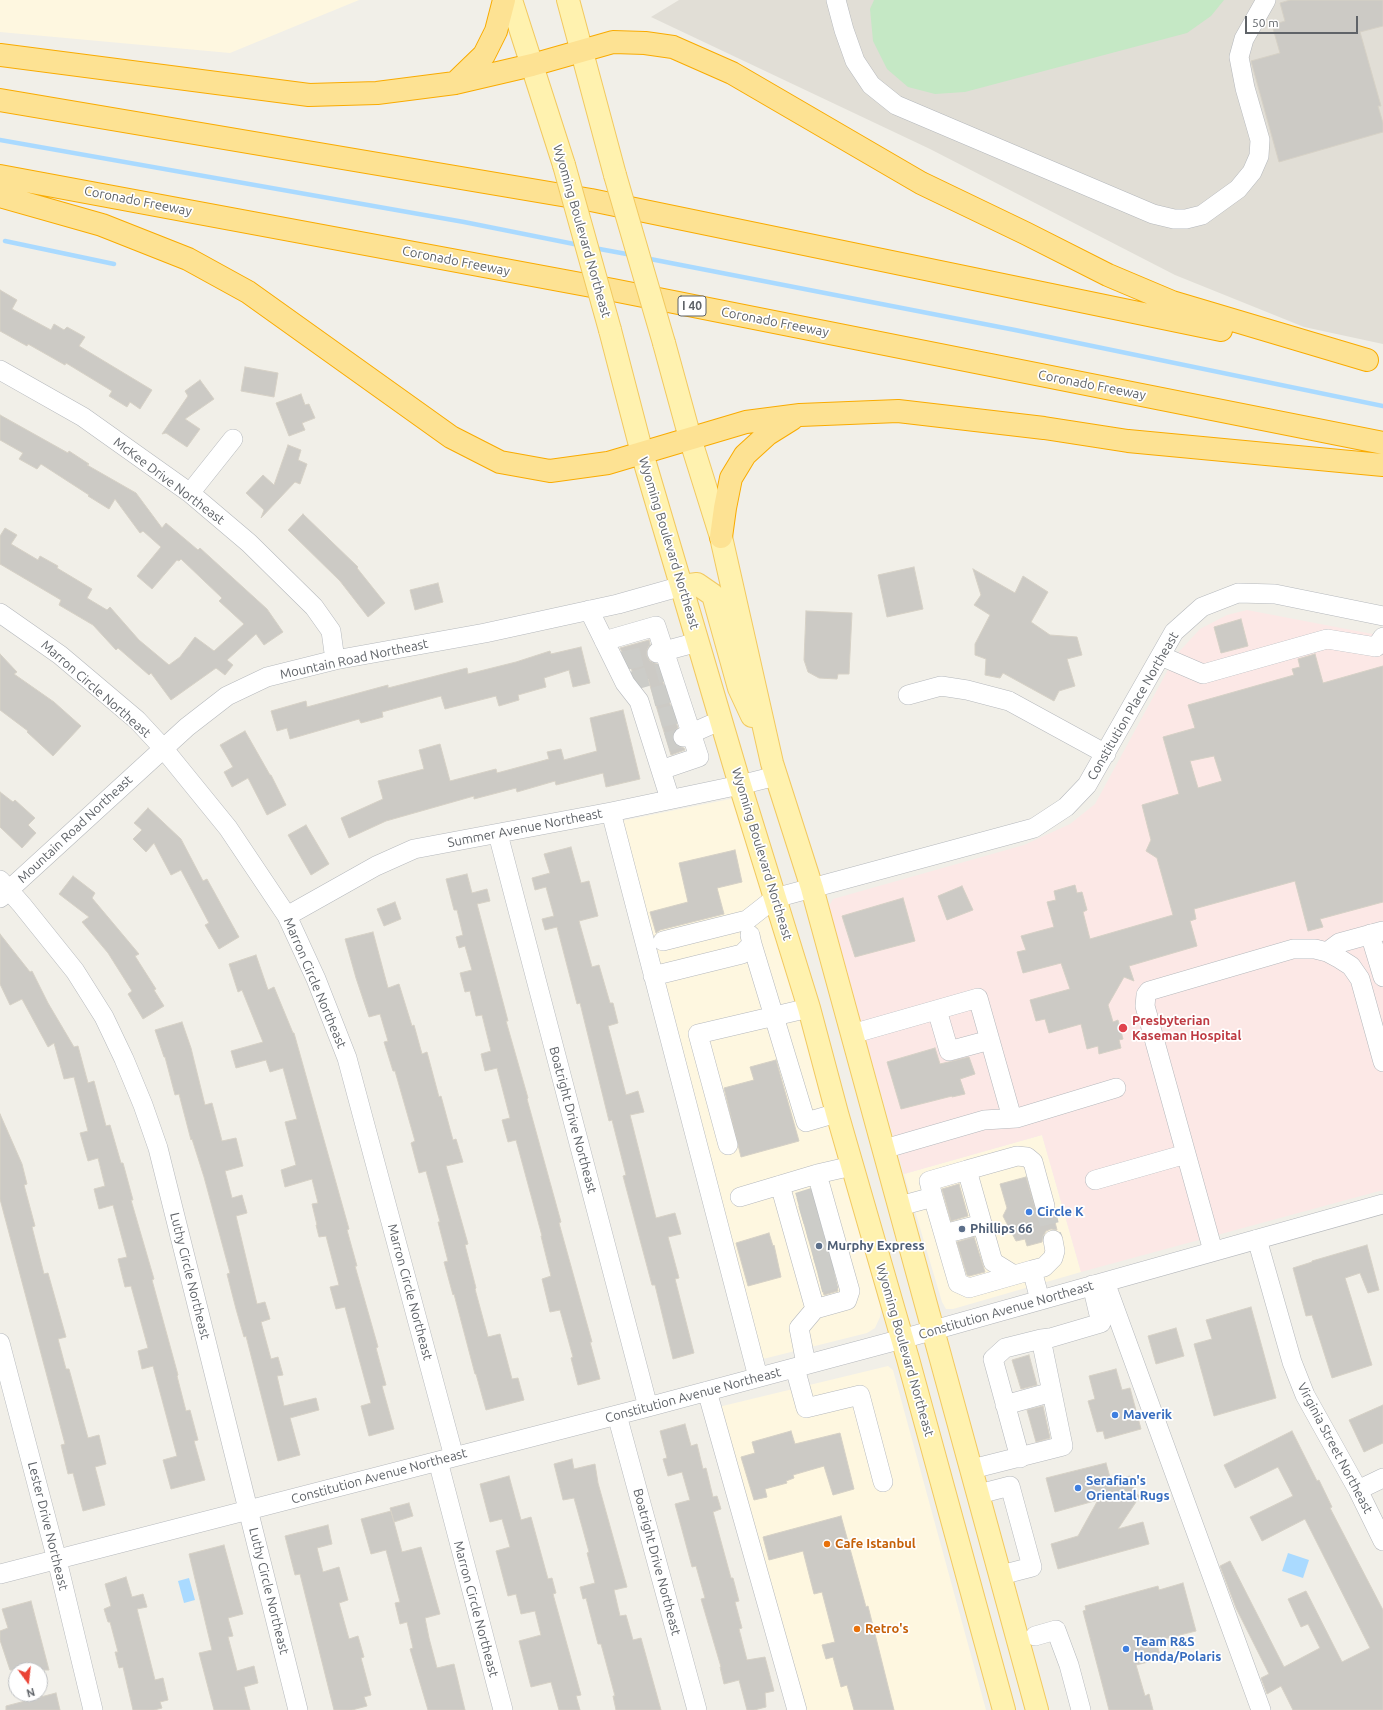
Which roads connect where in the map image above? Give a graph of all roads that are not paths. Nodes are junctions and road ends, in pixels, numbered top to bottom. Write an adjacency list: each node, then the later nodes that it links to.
1 (504, 0): 9 (highway)
2 (511, 0): 8 (main road, Wyoming Boulevard Northeast)
3 (568, 0): 6 (main road)
4 (836, 0): 5 (street)
5 (1266, 0)
6 (582, 51): 8 (highway); 13 (highway); 16 (main road, bridge)
7 (0, 55): 9 (highway)
8 (532, 65): 9 (highway); 19 (main road, Wyoming Boulevard Northeast, bridge)
9 (455, 83)
10 (0, 100): 13 (highway)
11 (0, 176): 18 (highway, Coronado Freeway / I 40)
12 (0, 196): 19 (highway)
13 (1375, 362)
14 (0, 370): 21 (street, McKee Drive Northeast)
15 (800, 415): 16 (highway); 20 (highway); 22 (highway)
16 (690, 438): 19 (highway); 22 (main road)
17 (233, 439): 21 (street)
18 (1383, 443)
19 (642, 453): 23 (main road, Wyoming Boulevard Northeast)
20 (1383, 465)
21 (190, 493): 32 (street, McKee Drive Northeast)
22 (721, 538): 41 (main road)
23 (682, 586): 24 (street, Mountain Road Northeast); 29 (main road, Wyoming Boulevard Northeast); 41 (main road)
24 (589, 610): 28 (street); 32 (street, Mountain Road Northeast)
25 (0, 613): 38 (street, Marron Circle Northeast)
26 (1383, 616): 31 (street, Constitution Place Northeast)
27 (1383, 637): 31 (street)
28 (604, 641): 30 (street); 33 (street)
29 (698, 642): 30 (street); 36 (main road, Wyoming Boulevard Northeast)
30 (661, 652): 33 (street)
31 (1161, 656): 39 (street, Constitution Place Northeast)
32 (335, 660): 38 (street, Mountain Road Northeast)
33 (660, 695): 35 (street); 35 (street)
34 (908, 696): 39 (street)
35 (667, 716): 37 (street); 37 (street)
36 (722, 722): 37 (street); 42 (main road, Wyoming Boulevard Northeast)
37 (674, 740): 40 (street); 40 (street)
38 (163, 748): 47 (street, Mountain Road Northeast); 49 (street, Marron Circle Northeast)
39 (1106, 754): 46 (street, Constitution Place Northeast)
40 (661, 770): 43 (street)
41 (774, 770): 42 (street, Summer Avenue Northeast); 46 (main road)
42 (740, 785): 43 (street, Summer Avenue Northeast); 48 (main road, Wyoming Boulevard Northeast)
43 (670, 799): 44 (street, Summer Avenue Northeast)
44 (610, 812): 45 (street, Summer Avenue Northeast); 55 (street)
45 (498, 834): 49 (street, Summer Avenue Northeast); 98 (street, Boatright Drive Northeast)
46 (812, 888): 48 (street, Constitution Place Northeast); 61 (main road)
47 (3, 889): 107 (street, Luthy Circle Northeast)
48 (775, 898): 50 (street); 58 (main road, Wyoming Boulevard Northeast)
49 (288, 916): 101 (street, Marron Circle Northeast)
50 (746, 920): 52 (street); 53 (street)
51 (1377, 933): 54 (street); 56 (street)
52 (663, 941)
53 (752, 944): 55 (street); 60 (street)
54 (1327, 952): 57 (street); 69 (street)
55 (653, 976): 94 (street)
56 (1383, 977): 57 (street)
57 (1361, 983): 63 (street)
58 (809, 1008): 60 (street); 65 (main road, Wyoming Boulevard Northeast)
59 (937, 1010): 61 (street); 62 (street); 62 (street)
60 (774, 1016): 65 (street); 67 (street)
61 (852, 1034): 68 (main road)
62 (990, 1040): 66 (street)
63 (1383, 1062)
64 (1116, 1088): 66 (street)
65 (837, 1113): 70 (main road, Wyoming Boulevard Northeast)
66 (1012, 1118): 68 (street)
67 (728, 1145)
68 (884, 1149): 78 (main road)
69 (1186, 1154): 73 (street); 85 (street)
70 (852, 1166): 72 (street); 90 (main road, Wyoming Boulevard Northeast)
71 (967, 1170): 76 (street); 79 (street); 80 (street)
72 (817, 1174): 74 (street); 84 (street)
73 (1095, 1180)
74 (780, 1186): 75 (street); 84 (street)
75 (740, 1197)
76 (933, 1197): 78 (street); 81 (street)
77 (1383, 1204): 82 (street, Constitution Avenue Northeast)
78 (900, 1206): 89 (main road)
79 (1045, 1206)
80 (982, 1224): 81 (street); 86 (street)
81 (944, 1234): 86 (street)
82 (1257, 1239): 85 (street, Constitution Avenue Northeast); 105 (street, Virginia Street Northeast)
83 (1053, 1240): 86 (street)
84 (818, 1249): 93 (street)
85 (1213, 1252): 87 (street, Constitution Avenue Northeast)
86 (1023, 1272): 88 (street)
87 (1099, 1283): 88 (street, Constitution Avenue Northeast); 91 (street); 121 (street)
88 (1040, 1300): 89 (street, Constitution Avenue Northeast)
89 (934, 1329): 90 (street, Constitution Avenue Northeast); 102 (main road)
90 (902, 1339): 93 (street, Constitution Avenue Northeast); 118 (main road, Wyoming Boulevard Northeast)
91 (1041, 1339): 96 (street); 97 (street)
92 (0, 1343): 109 (street, Lester Drive Northeast)
93 (800, 1366): 94 (street, Constitution Avenue Northeast); 104 (street)
94 (758, 1377): 95 (street, Constitution Avenue Northeast)
95 (707, 1391): 98 (street, Constitution Avenue Northeast); 117 (street)
96 (1052, 1392): 97 (street); 100 (street)
97 (1005, 1405): 100 (street)
98 (648, 1407): 99 (street, Constitution Avenue Northeast)
99 (617, 1415): 101 (street, Constitution Avenue Northeast); 116 (street, Boatright Drive Northeast)
100 (1020, 1458): 102 (street)
101 (446, 1459): 107 (street, Constitution Avenue Northeast); 115 (street, Marron Circle Northeast)
102 (972, 1469): 106 (main road)
103 (1383, 1478): 105 (street)
104 (883, 1482)
105 (1358, 1490): 108 (street, Virginia Street Northeast)
106 (979, 1494): 111 (main road); 111 (street)
107 (249, 1510): 109 (street, Constitution Avenue Northeast); 114 (street, Luthy Circle Northeast)
108 (1383, 1541)
109 (57, 1560): 110 (street, Constitution Avenue Northeast); 113 (street, Lester Drive Northeast)
110 (0, 1574)
111 (1001, 1575): 119 (main road)
112 (1035, 1636): 120 (street)
113 (94, 1710)
114 (298, 1710)
115 (503, 1710)
116 (697, 1710)
117 (797, 1710)
118 (1004, 1710)
119 (1037, 1710)
120 (1081, 1710)
121 (1261, 1710)

